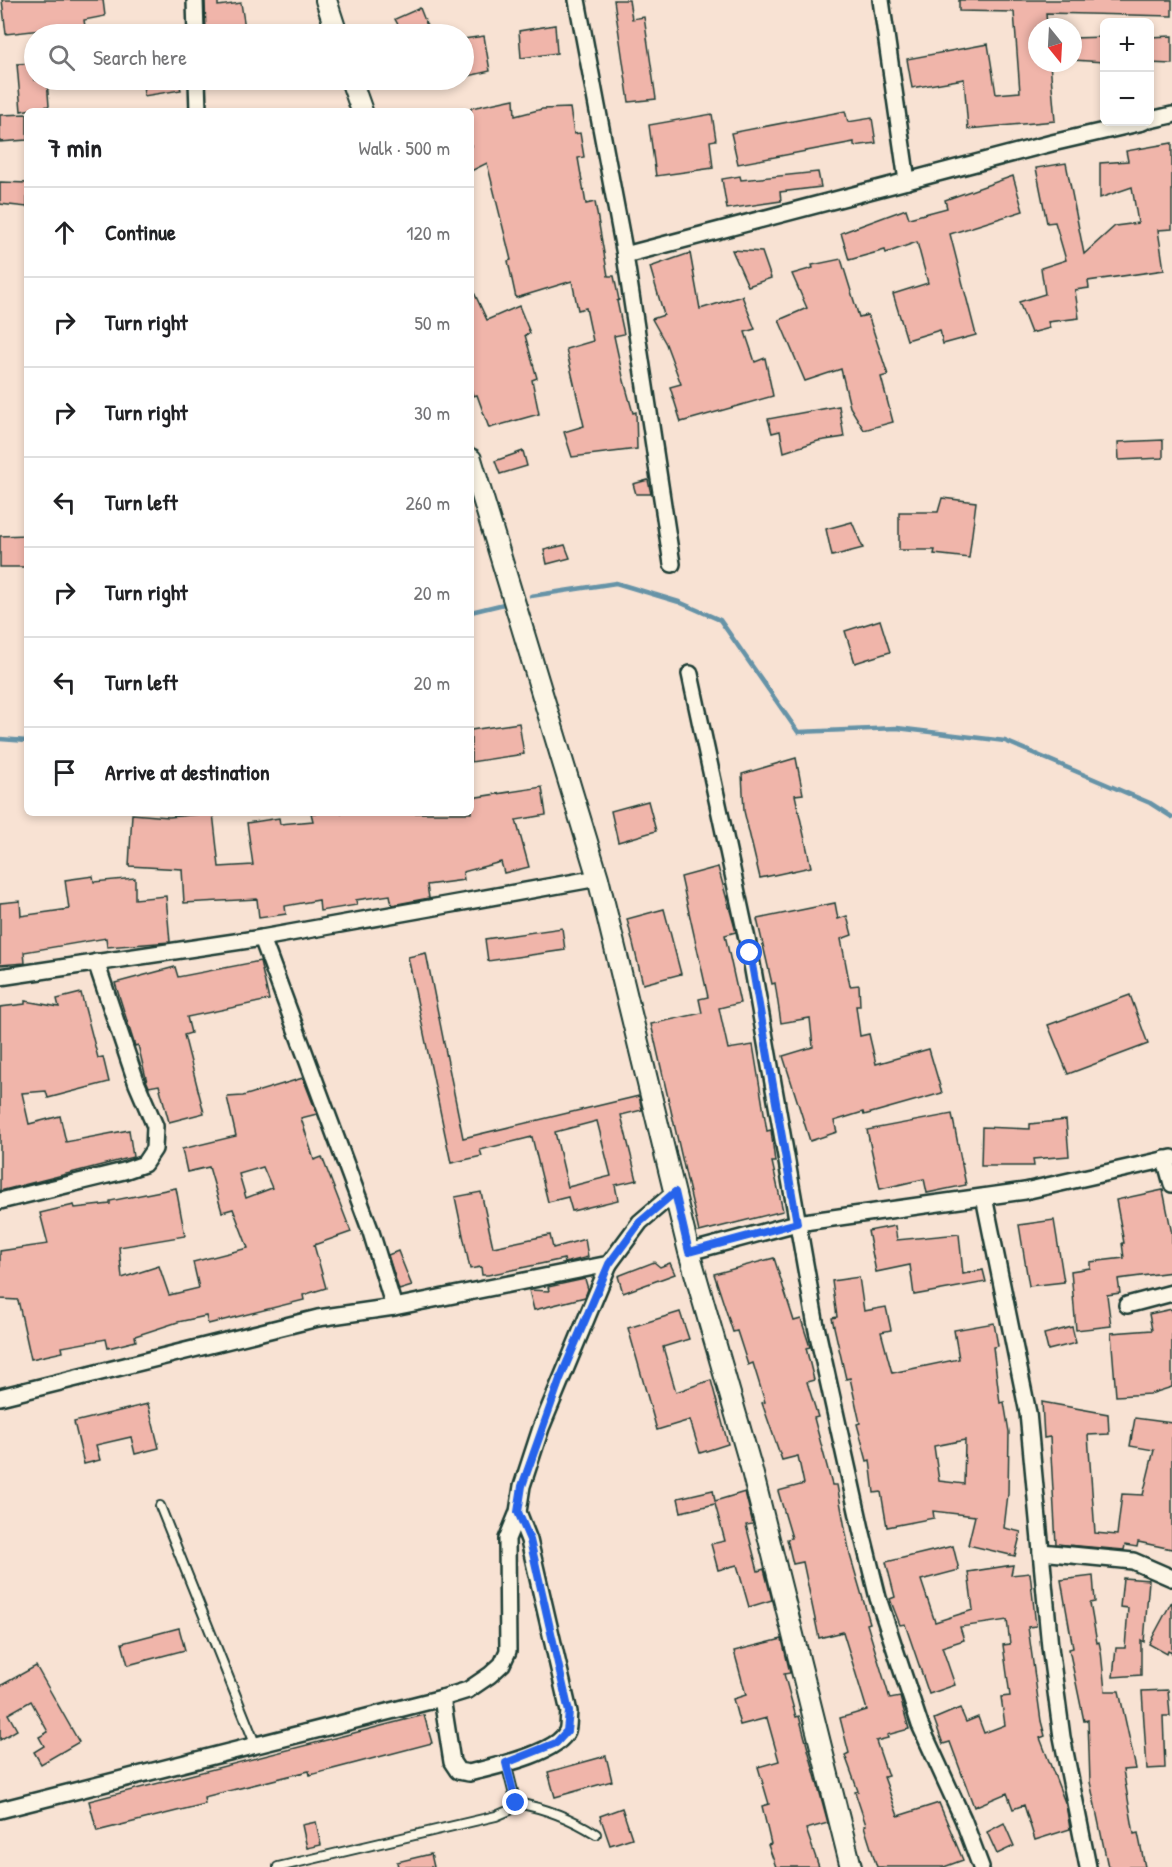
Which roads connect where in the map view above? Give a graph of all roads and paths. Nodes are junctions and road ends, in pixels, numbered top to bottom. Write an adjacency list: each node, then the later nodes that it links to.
1 (195, 0): 5 (street)
2 (326, 0): 6 (street)
3 (577, 0): 15 (street)
4 (881, 0): 14 (street)
5 (196, 24)
6 (334, 24)
7 (197, 90): 9 (street)
8 (355, 90): 10 (street)
9 (198, 108)
10 (361, 108)
11 (1172, 115): 12 (street)
12 (1154, 119)
13 (1127, 126): 14 (street)
14 (907, 181): 15 (street)
15 (625, 255): 17 (street)
16 (474, 469): 19 (street)
17 (672, 564)
18 (690, 674): 28 (street)
19 (598, 878): 20 (street); 25 (street)
20 (262, 938): 21 (street); 33 (street)
21 (96, 962): 22 (street); 27 (street)
22 (0, 977)
23 (1169, 1159): 24 (street); 26 (street)
24 (1172, 1184)
25 (675, 1192): 29 (street); 30 (street)
26 (984, 1197): 28 (street); 37 (street)
27 (0, 1202)
28 (797, 1223): 29 (street); 47 (street)
29 (689, 1252): 46 (street)
30 (609, 1264): 33 (street); 36 (street)
31 (1172, 1293): 32 (street)
32 (1127, 1305)
33 (394, 1307): 34 (street)
34 (0, 1396)
35 (160, 1506): 40 (lane)
36 (518, 1512): 39 (street); 41 (street)
37 (1041, 1552): 38 (street); 48 (street)
38 (1172, 1578)
39 (442, 1698): 40 (street); 41 (street)
40 (256, 1746): 43 (street)
41 (506, 1763): 42 (lane)
42 (516, 1803): 44 (lane); 45 (lane)
43 (0, 1810)
44 (596, 1834)
45 (278, 1867)
46 (851, 1867)
47 (981, 1867)
48 (1088, 1867)

